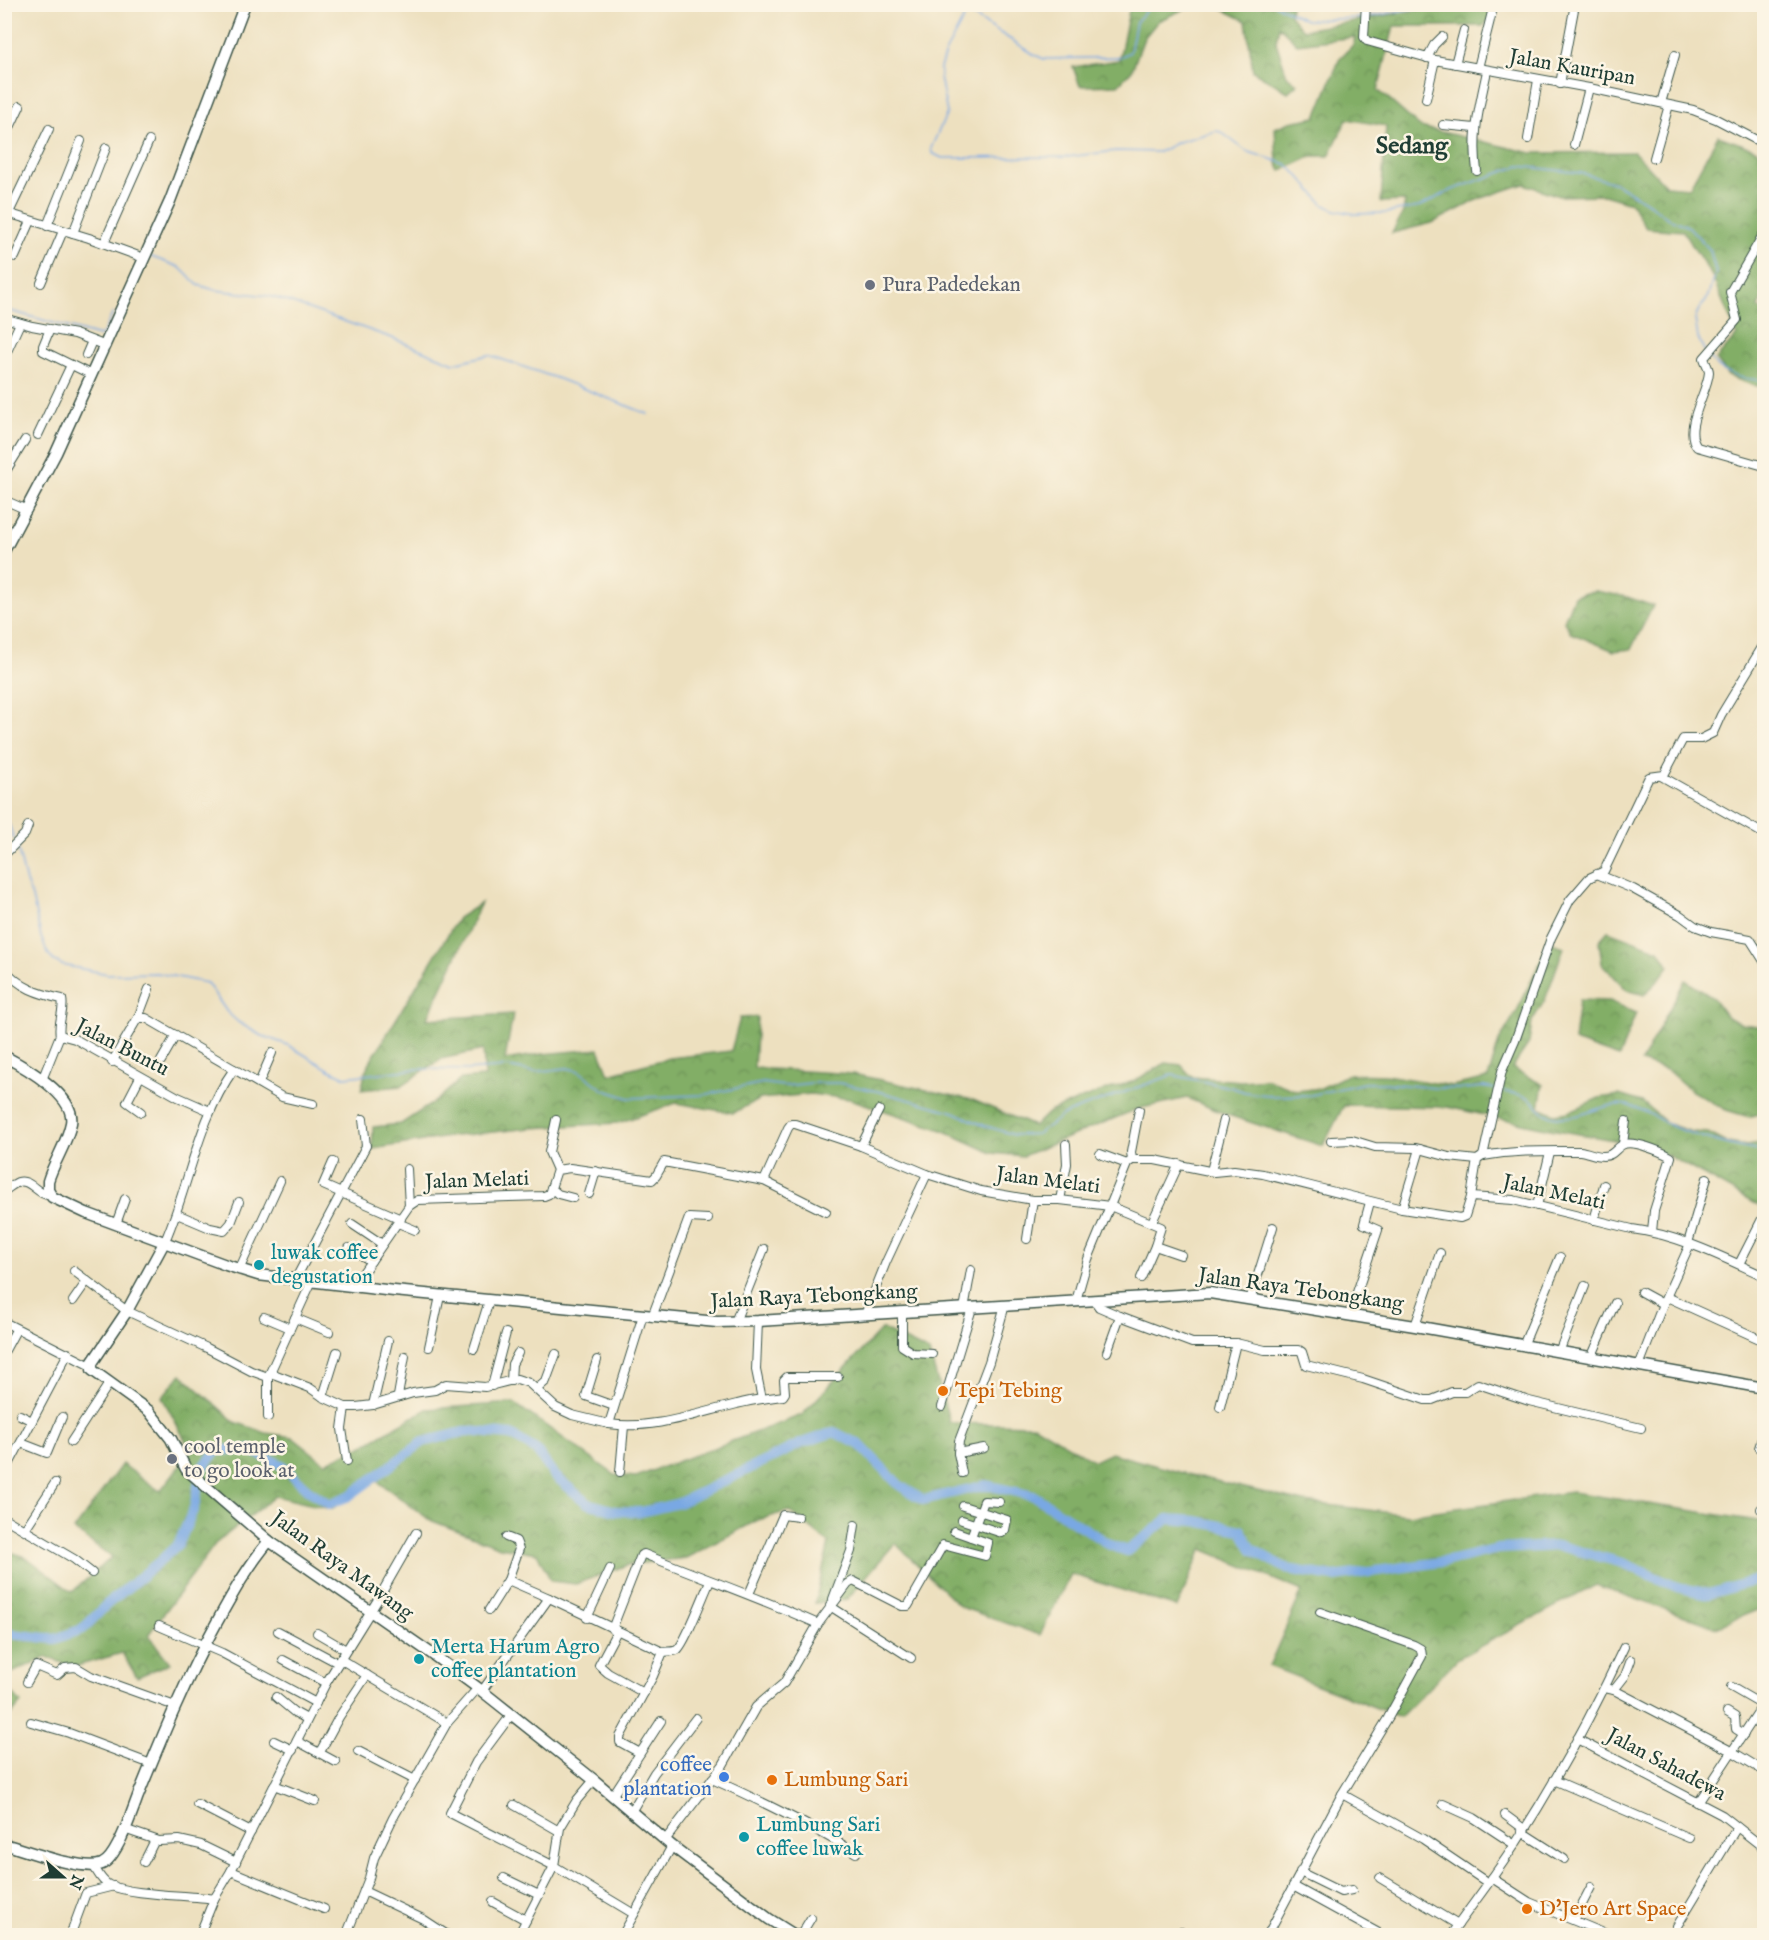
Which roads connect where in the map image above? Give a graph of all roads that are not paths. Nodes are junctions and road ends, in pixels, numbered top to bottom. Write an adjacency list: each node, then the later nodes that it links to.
1 (245, 4): 39 (main road)
2 (1366, 4): 8 (street, Jalan Kauripan)
3 (1494, 4): 10 (street)
4 (1575, 4): 13 (street)
5 (1464, 30): 9 (street)
6 (1442, 37): 8 (street)
7 (1676, 55): 16 (street)
8 (1431, 59): 9 (street, Jalan Kauripan); 15 (street)
9 (1455, 64): 10 (street, Jalan Kauripan)
10 (1478, 68): 11 (street, Jalan Kauripan)
11 (1487, 70): 12 (street, Jalan Kauripan); 19 (street)
12 (1538, 80): 13 (street, Jalan Kauripan); 21 (street)
13 (1560, 84): 14 (street, Jalan Kauripan)
14 (1589, 88): 16 (street, Jalan Kauripan); 26 (street)
15 (1426, 99)
16 (1665, 104): 25 (street, Jalan Kauripan); 28 (street)
17 (20, 106): 22 (street)
18 (1443, 125): 19 (street)
19 (1475, 128): 29 (street)
20 (49, 129): 30 (street)
21 (1528, 139)
22 (4, 140)
23 (81, 141): 33 (street)
24 (149, 141): 37 (street)
25 (1764, 144)
26 (1574, 145)
27 (106, 148): 35 (street)
28 (1654, 158)
29 (1477, 171)
30 (7, 213): 31 (street); 32 (street)
31 (31, 221): 33 (street); 38 (street)
32 (4, 223)
33 (46, 226): 34 (street)
34 (63, 231): 35 (street); 40 (street)
35 (73, 233): 37 (street)
36 (1764, 233): 52 (street)
37 (104, 243): 39 (street)
38 (15, 257)
39 (144, 258): 45 (main road)
40 (41, 283)
41 (4, 318): 42 (street)
42 (20, 323): 43 (street); 47 (street)
43 (50, 329): 44 (street); 48 (street)
44 (92, 341): 45 (street); 46 (street)
45 (106, 346): 49 (main road)
46 (86, 355)
47 (4, 358)
48 (70, 365): 49 (street); 50 (street)
49 (92, 375): 55 (main road)
50 (38, 435)
51 (25, 440): 53 (street)
52 (1764, 466)
53 (4, 474)
54 (4, 500): 55 (street)
55 (27, 510): 56 (main road)
56 (4, 551)
57 (1764, 644): 58 (street)
58 (1661, 776): 60 (street); 62 (street)
59 (28, 826): 61 (street)
60 (1764, 834)
61 (4, 855)
62 (1598, 874): 63 (street); 93 (street)
63 (1764, 961)
64 (4, 968): 67 (street)
65 (149, 989): 66 (street)
66 (138, 1018): 68 (street); 72 (street)
67 (60, 1035): 72 (street, Jalan Buntu); 75 (street, Jalan Buntu)
68 (176, 1035): 71 (street); 73 (street)
69 (273, 1053): 76 (street)
70 (4, 1056): 75 (main road)
71 (161, 1061)
72 (112, 1062): 74 (street, Jalan Buntu)
73 (234, 1069): 76 (street); 80 (street)
74 (140, 1077): 80 (street, Jalan Buntu); 81 (street)
75 (42, 1080): 110 (main road)
76 (259, 1083): 77 (street)
77 (313, 1104)
78 (879, 1110): 89 (street)
79 (1139, 1110): 95 (street)
80 (210, 1111): 123 (street)
81 (141, 1112)
82 (363, 1119): 108 (street)
83 (556, 1120): 98 (street)
84 (1224, 1120): 100 (street)
85 (1626, 1121): 88 (street)
86 (1331, 1141): 90 (street)
87 (1066, 1144): 115 (street)
88 (1623, 1144): 91 (street); 133 (street)
89 (861, 1146): 101 (street, Jalan Melati); 104 (street, Jalan Melati)
90 (1420, 1149): 93 (street); 121 (street)
91 (1550, 1152): 93 (street); 120 (street)
92 (1100, 1154): 95 (street)
93 (1480, 1158): 111 (street)
94 (333, 1162): 108 (street)
95 (1129, 1162): 96 (street, Jalan Melati); 119 (street, Jalan Melati)
96 (1179, 1164): 100 (street, Jalan Melati); 128 (street)
97 (407, 1169): 118 (street)
98 (557, 1170): 99 (street, Jalan Melati); 106 (street, Jalan Melati)
99 (596, 1171): 104 (street, Jalan Melati); 109 (street)
100 (1210, 1171): 117 (street, Jalan Melati)
101 (927, 1174): 114 (street, Jalan Melati); 169 (street)
102 (1707, 1178): 137 (street)
103 (280, 1181): 146 (street)
104 (764, 1181): 122 (street)
105 (1604, 1185): 126 (street)
106 (551, 1188): 113 (street); 118 (street, Jalan Melati)
107 (4, 1191): 110 (street)
108 (342, 1194): 127 (street); 151 (street)
109 (589, 1194)
110 (50, 1195): 129 (main road, Jalan Raya Tebongkang)
111 (1471, 1197): 120 (street, Jalan Melati); 121 (street, Jalan Melati)
112 (125, 1198): 129 (street)
113 (573, 1198)
114 (1033, 1200): 115 (street, Jalan Melati); 134 (street)
115 (1060, 1200): 119 (street, Jalan Melati)
116 (239, 1202): 123 (street)
117 (1370, 1202): 121 (street, Jalan Melati); 172 (street)
118 (412, 1204): 127 (street)
119 (1110, 1206): 128 (street); 162 (street)
120 (1537, 1206): 126 (street, Jalan Melati)
121 (1402, 1209)
122 (826, 1212)
123 (177, 1214): 135 (street)
124 (1764, 1215): 145 (street)
125 (708, 1219): 170 (street)
126 (1594, 1220): 133 (street, Jalan Melati)
127 (400, 1221): 132 (street); 136 (street)
128 (1152, 1222): 138 (street)
129 (116, 1224): 135 (main road, Jalan Raya Tebongkang)
130 (352, 1224): 136 (street)
131 (1273, 1227): 159 (street)
132 (415, 1230)
133 (1652, 1232): 137 (street, Jalan Melati)
134 (1027, 1239)
135 (165, 1241): 146 (main road, Jalan Raya Tebongkang); 167 (main road)
136 (382, 1244): 144 (street)
137 (1689, 1244): 145 (street, Jalan Melati); 163 (street)
138 (1155, 1246): 142 (street); 150 (street)
139 (349, 1248): 144 (street)
140 (764, 1249): 176 (street)
141 (1440, 1253): 178 (street)
142 (1181, 1255)
143 (1560, 1257): 186 (street)
144 (371, 1261): 155 (street)
145 (1739, 1264): 149 (street, Jalan Melati)
146 (239, 1270): 151 (main road, Jalan Raya Tebongkang)
147 (971, 1270): 166 (street)
148 (74, 1271): 152 (street)
149 (1764, 1276)
150 (1142, 1278)
151 (296, 1280): 153 (main road, Jalan Raya Tebongkang)
152 (87, 1281): 160 (street); 167 (street)
153 (311, 1282): 155 (main road, Jalan Raya Tebongkang); 174 (street)
154 (1585, 1286): 194 (street)
155 (353, 1287): 157 (main road, Jalan Raya Tebongkang)
156 (1641, 1292): 163 (street)
157 (440, 1296): 161 (main road, Jalan Raya Tebongkang); 187 (street)
158 (1094, 1300): 159 (main road, Jalan Raya Tebongkang); 162 (main road, Jalan Raya Tebongkang); 171 (street)
159 (1250, 1300): 172 (main road, Jalan Raya Tebongkang)
160 (73, 1301)
161 (489, 1301): 170 (main road, Jalan Raya Tebongkang); 188 (street)
162 (1076, 1301): 165 (main road, Jalan Raya Tebongkang)
163 (1665, 1301): 184 (street); 201 (street)
164 (1615, 1304): 198 (street)
165 (1005, 1305): 166 (main road, Jalan Raya Tebongkang); 229 (street)
166 (968, 1308): 168 (main road, Jalan Raya Tebongkang); 215 (street)
167 (127, 1311): 200 (main road); 202 (street)
168 (902, 1313): 169 (main road, Jalan Raya Tebongkang); 196 (street)
169 (866, 1315): 177 (main road, Jalan Raya Tebongkang)
170 (648, 1316): 176 (main road, Jalan Raya Tebongkang); 213 (street)
171 (1120, 1316): 185 (street); 191 (street)
172 (1349, 1316): 178 (main road, Jalan Raya Tebongkang)
173 (264, 1317): 179 (street)
174 (295, 1318): 179 (street); 181 (street)
175 (4, 1322): 180 (street)
176 (735, 1322): 177 (main road, Jalan Raya Tebongkang)
177 (758, 1322): 211 (street)
178 (1415, 1326): 186 (main road, Jalan Raya Tebongkang)
179 (290, 1328): 202 (street)
180 (16, 1330): 189 (street); 192 (street)
181 (329, 1332)
182 (506, 1334): 206 (street)
183 (388, 1341): 212 (street)
184 (1764, 1341)
185 (1236, 1343): 216 (street); 223 (street)
186 (1523, 1346): 194 (main road, Jalan Raya Tebongkang)
187 (429, 1347)
188 (474, 1349)
189 (4, 1352)
190 (337, 1352): 210 (street)
191 (1107, 1352)
192 (68, 1353): 200 (street); 220 (street)
193 (518, 1353): 204 (street)
194 (1559, 1353): 198 (main road, Jalan Raya Tebongkang)
195 (556, 1354): 208 (street)
196 (932, 1354)
197 (405, 1356): 209 (street)
198 (1591, 1358): 201 (main road, Jalan Raya Tebongkang)
199 (597, 1360): 213 (street)
200 (91, 1366): 205 (main road, Jalan Raya Mawang)
201 (1640, 1366): 207 (main road, Jalan Raya Tebongkang)
202 (269, 1375): 210 (street); 219 (street)
203 (838, 1377): 211 (street)
204 (511, 1381): 206 (street); 208 (street)
205 (110, 1382): 225 (street); 248 (main road, Jalan Raya Mawang)
206 (492, 1386): 209 (street)
207 (1764, 1388)
208 (537, 1389): 221 (street)
209 (398, 1396): 212 (street)
210 (323, 1397): 214 (street)
211 (762, 1399): 222 (street)
212 (373, 1405): 214 (street)
213 (614, 1406): 221 (street)
214 (345, 1407): 230 (street)
215 (942, 1407)
216 (1220, 1407)
217 (20, 1416): 220 (street)
218 (62, 1417): 226 (street)
219 (268, 1417)
220 (32, 1421): 226 (street)
221 (609, 1424): 222 (street)
222 (624, 1426): 231 (street)
223 (1641, 1428)
224 (1764, 1432): 228 (street)
225 (71, 1442)
226 (21, 1443): 233 (street)
227 (984, 1448): 229 (street)
228 (1759, 1448)
229 (958, 1453): 232 (street)
230 (347, 1461)
231 (620, 1472)
232 (962, 1473)
233 (4, 1474)
234 (55, 1483): 243 (street)
235 (999, 1502): 237 (street)
236 (963, 1506): 237 (street)
237 (980, 1512): 242 (street); 242 (street)
238 (798, 1517): 253 (street)
239 (4, 1518): 243 (street)
240 (962, 1520): 242 (street)
241 (855, 1525): 255 (street)
242 (976, 1525): 247 (street)
243 (25, 1529): 250 (street)
244 (954, 1531): 247 (street)
245 (416, 1533): 257 (street)
246 (506, 1537): 251 (street)
247 (971, 1537): 255 (street)
248 (269, 1541): 257 (main road, Jalan Raya Mawang); 265 (main road)
249 (610, 1569): 259 (street)
250 (92, 1573)
251 (508, 1580): 254 (street); 256 (street)
252 (710, 1581): 253 (street); 262 (street); 268 (street)
253 (749, 1594): 260 (street)
254 (549, 1598): 259 (street); 278 (street)
255 (831, 1605): 260 (street); 269 (street)
256 (489, 1610)
257 (370, 1612): 267 (street); 278 (main road, Jalan Raya Mawang)
258 (1320, 1612): 309 (street)
259 (587, 1618): 262 (street)
260 (818, 1624): 304 (street)
261 (159, 1626): 265 (street)
262 (615, 1630): 268 (street); 280 (street)
263 (278, 1631): 272 (street)
264 (317, 1633): 267 (street)
265 (204, 1645): 282 (street); 284 (main road)
266 (1624, 1647): 276 (street)
267 (346, 1650): 272 (street)
268 (663, 1652): 280 (street)
269 (911, 1658)
270 (283, 1660): 275 (street)
271 (1631, 1660): 279 (street)
272 (339, 1661): 273 (street); 275 (street)
273 (367, 1675): 291 (street); 298 (street)
274 (27, 1682): 284 (street)
275 (326, 1683): 282 (street)
276 (1605, 1688): 279 (street); 293 (street)
277 (1731, 1688): 283 (street)
278 (480, 1689): 286 (main road, Jalan Raya Mawang); 291 (street)
279 (1614, 1690): 299 (street)
280 (644, 1693): 300 (street)
281 (276, 1697): 288 (street)
282 (316, 1702): 288 (street)
283 (1764, 1705): 292 (street)
284 (175, 1706): 302 (main road)
285 (1727, 1712): 292 (street)
286 (511, 1714): 306 (main road, Jalan Raya Mawang); 334 (street)
287 (696, 1718): 316 (street)
288 (307, 1719): 295 (street)
289 (661, 1721): 300 (street)
290 (31, 1722): 302 (street)
291 (447, 1724): 305 (street)
292 (1744, 1734): 299 (street)
293 (1577, 1739): 307 (street); 312 (street, Jalan Sahadewa)
294 (274, 1741): 296 (street)
295 (297, 1741): 296 (street); 298 (street)
296 (293, 1749): 308 (street)
297 (358, 1751): 305 (street)
298 (320, 1752): 301 (street)
299 (1733, 1752): 303 (street); 312 (street)
300 (640, 1753): 310 (street)
301 (336, 1762)
302 (151, 1764): 319 (main road)
303 (1764, 1771)
304 (712, 1779): 325 (street); 329 (street)
305 (415, 1780): 344 (street)
306 (594, 1780): 310 (main road, Jalan Raya Mawang); 320 (street)
307 (1554, 1780): 321 (street); 323 (street)
308 (274, 1785): 311 (street); 322 (street)
309 (1342, 1794): 336 (street); 339 (street)
310 (613, 1796): 316 (main road, Jalan Raya Mawang)
311 (315, 1801)
312 (1698, 1803): 318 (street, Jalan Sahadewa)
313 (197, 1804): 322 (street)
314 (1443, 1804): 327 (street)
315 (514, 1805): 320 (street)
316 (631, 1812): 325 (main road, Jalan Raya Mawang)
317 (1505, 1815): 321 (street)
318 (1737, 1827): 328 (street, Jalan Sahadewa); 365 (street)
319 (124, 1829): 324 (street); 333 (main road)
320 (559, 1831): 334 (street)
321 (1523, 1831): 327 (street); 330 (street)
322 (251, 1832): 332 (street)
323 (1689, 1838)
324 (154, 1840): 331 (street); 332 (street)
325 (669, 1842): 349 (street); 360 (main road, Jalan Raya Mawang)
326 (4, 1844): 333 (main road)
327 (1515, 1845): 339 (street)
328 (1764, 1848)
329 (855, 1853)
330 (1564, 1859)
331 (144, 1862)
332 (236, 1862): 335 (street)
333 (98, 1865): 340 (street)
334 (554, 1866): 345 (street); 349 (street)
335 (231, 1871): 346 (street); 348 (street)
336 (1300, 1872): 341 (street); 343 (street)
337 (504, 1878): 345 (street)
338 (1380, 1878): 353 (street)
339 (1490, 1880): 352 (street); 353 (street)
340 (114, 1886): 346 (street); 354 (street)
341 (1293, 1886): 361 (street); 362 (street)
342 (1591, 1887): 352 (street)
343 (1352, 1890)
344 (364, 1891): 356 (street); 357 (street)
345 (539, 1895): 351 (street)
346 (214, 1899): 355 (street)
347 (493, 1902): 351 (street)
348 (324, 1909)
349 (634, 1914): 359 (street)
350 (811, 1918): 360 (street)
351 (526, 1920): 358 (street)
352 (1574, 1920): 364 (street)
353 (1458, 1925): 363 (street)
354 (70, 1935)
355 (199, 1935)
356 (346, 1935)
357 (449, 1935)
358 (518, 1935)
359 (622, 1935)
360 (798, 1935)
361 (1267, 1935)
362 (1384, 1935)
363 (1450, 1935)
364 (1611, 1935)
365 (1675, 1935)

